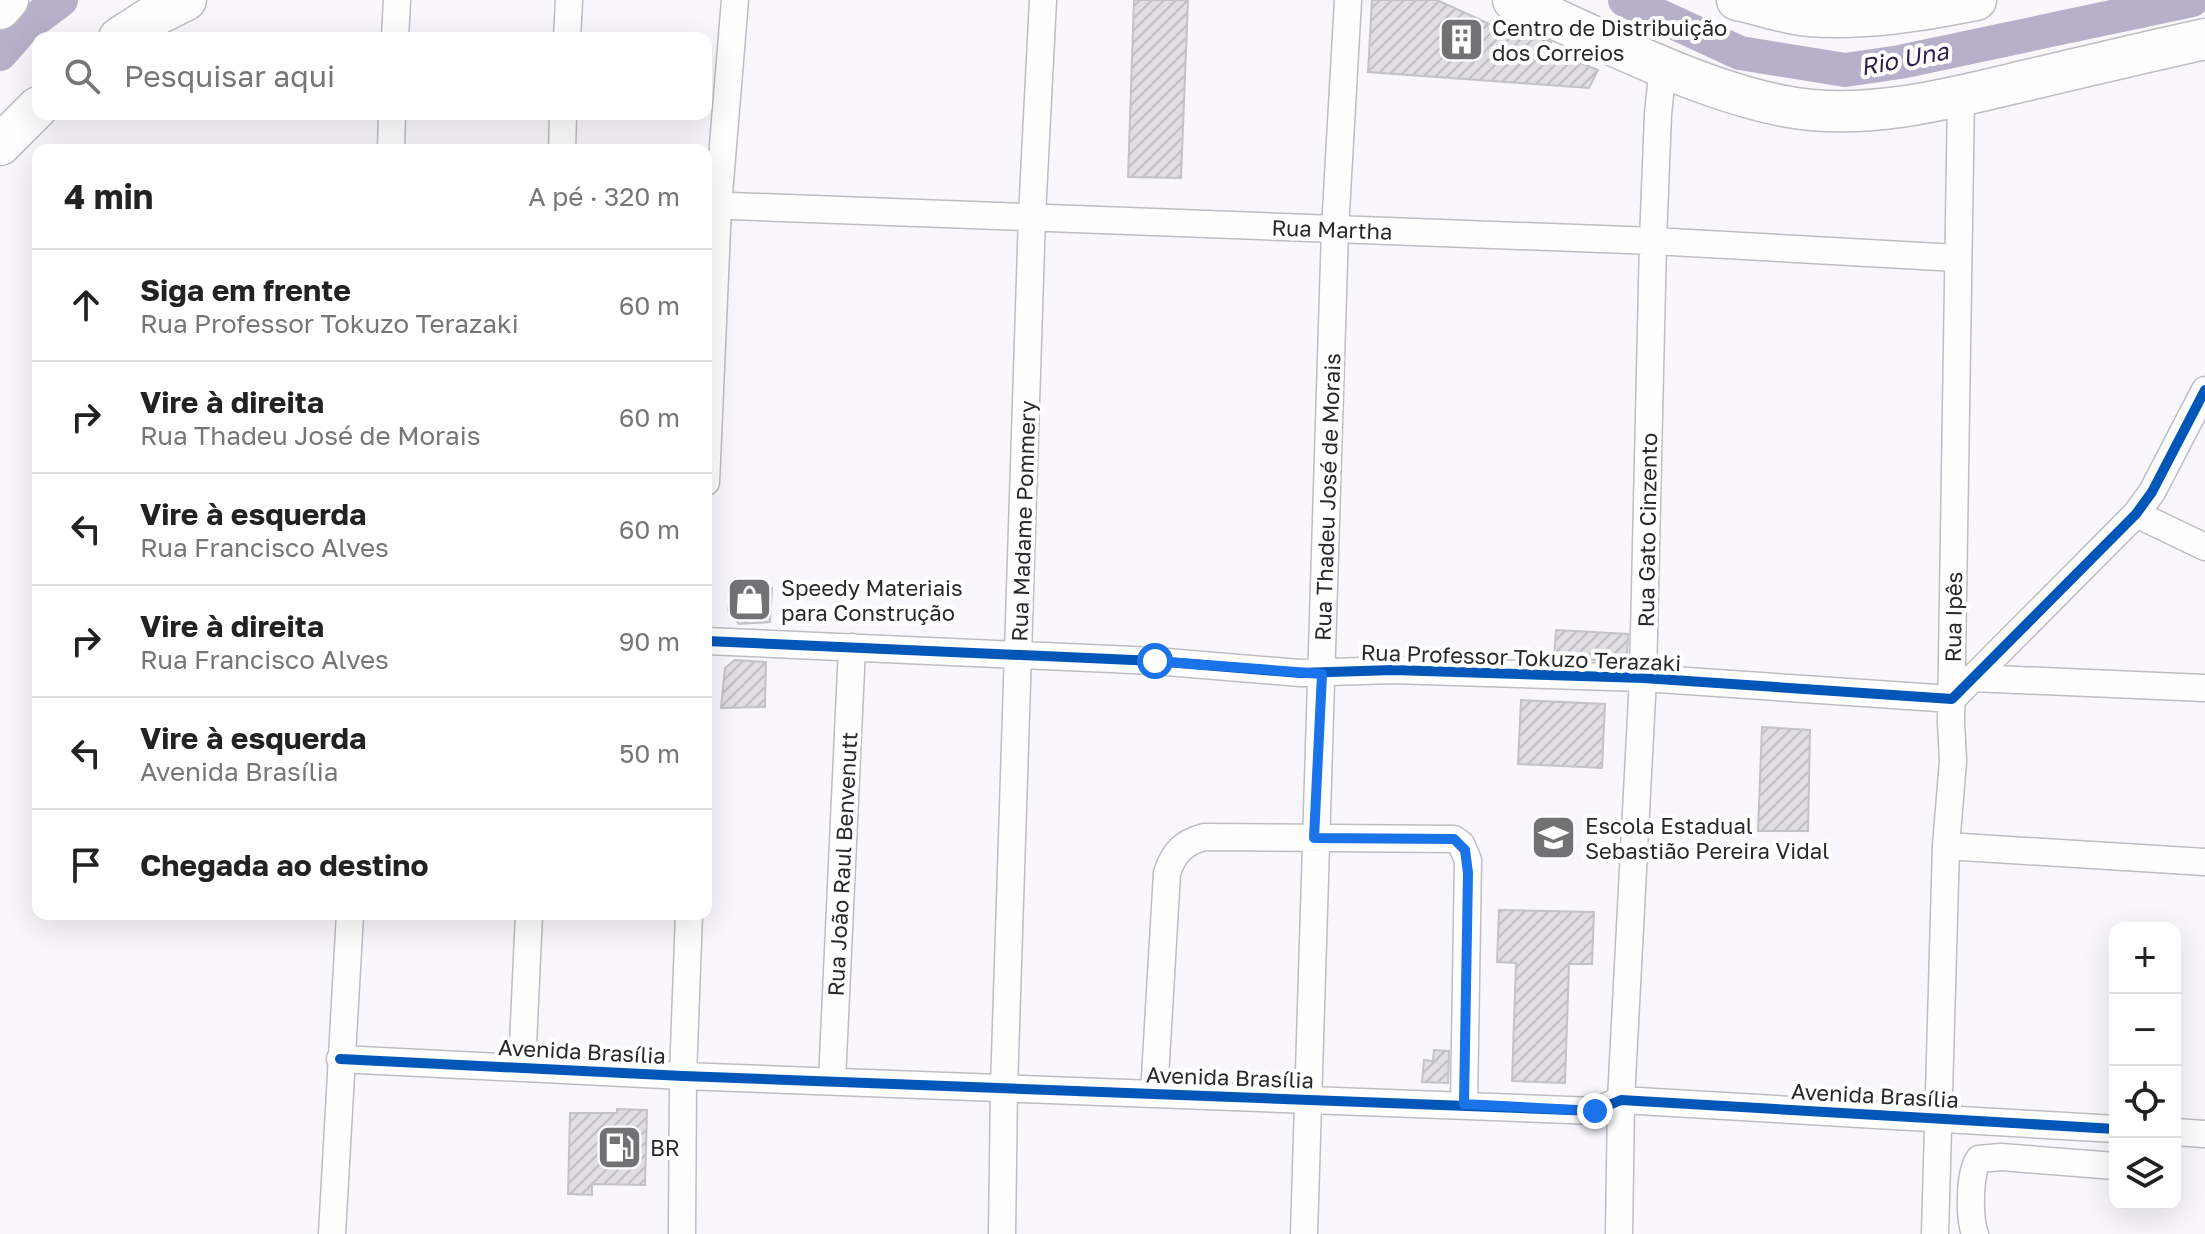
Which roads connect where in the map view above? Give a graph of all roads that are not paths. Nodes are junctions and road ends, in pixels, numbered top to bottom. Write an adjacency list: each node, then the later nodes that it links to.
1 (8, 0): 11 (highway)
2 (186, 0): 12 (highway)
3 (397, 0): 13 (street)
4 (569, 0): 14 (street)
5 (735, 0): 24 (street)
6 (1043, 0): 25 (street, Rua Madame Pommery)
7 (1348, 0): 26 (street, Rua Thadeu José de Morais)
8 (1513, 0): 16 (highway)
9 (1737, 0): 10 (highway)
10 (1976, 0)
11 (0, 9)
12 (128, 32)
13 (395, 32)
14 (567, 32)
15 (2205, 39): 17 (highway)
16 (1663, 66): 17 (highway); 27 (street, Rua Gato Cinzento)
17 (1961, 96): 28 (street, Rua Ipês)
18 (32, 113): 23 (highway)
19 (392, 120): 21 (street)
20 (563, 120): 22 (street)
21 (391, 144)
22 (562, 144)
23 (0, 145)
24 (712, 205): 25 (street, Rua Martha)
25 (1032, 216): 26 (street, Rua Martha); 34 (street, Rua Madame Pommery)
26 (1335, 229): 27 (street, Rua Martha); 35 (street, Rua Thadeu José de Morais)
27 (1653, 241): 28 (street, Rua Martha); 36 (street, Rua Gato Cinzento)
28 (1957, 258): 39 (street, Rua Ipês)
29 (2205, 390): 30 (street)
30 (2136, 514): 31 (street); 37 (street)
31 (2205, 547)
32 (712, 641): 33 (street, Rua Professor Tokuzo Terazaki)
33 (852, 647): 34 (street, Rua Professor Tokuzo Terazaki); 49 (street, Rua João Raul Benvenutt)
34 (1019, 655): 35 (street, Rua Professor Tokuzo Terazaki); 50 (street, Rua Madame Pommery)
35 (1322, 674): 36 (street, Rua Professor Tokuzo Terazaki); 40 (street, Rua Thadeu José de Morais)
36 (1643, 678): 39 (street, Rua Professor Tokuzo Terazaki); 53 (street, Rua Gato Cinzento)
37 (1972, 678): 38 (street); 39 (street)
38 (2205, 688)
39 (1952, 699): 41 (street, Rua Ipês)
40 (1314, 838): 51 (street); 52 (street, Rua Thadeu José de Morais); 54 (street)
41 (1946, 846): 42 (street); 55 (street, Rua Ipês)
42 (2205, 862)
43 (350, 920): 46 (street)
44 (529, 920): 47 (street)
45 (689, 920): 48 (street)
46 (340, 1059): 47 (street, Avenida Brasília); 60 (street)
47 (522, 1067): 48 (street, Avenida Brasília)
48 (683, 1076): 49 (street, Avenida Brasília); 61 (street)
49 (832, 1081): 50 (street, Avenida Brasília)
50 (1004, 1088): 51 (street, Avenida Brasília); 62 (street, Rua Madame Pommery)
51 (1154, 1094): 52 (street, Avenida Brasília)
52 (1306, 1100): 54 (street, Avenida Brasília); 63 (street, Rua Thadeu José de Morais)
53 (1621, 1100): 54 (street, Avenida Brasília); 55 (street, Avenida Brasília); 64 (street, Rua Gato Cinzento)
54 (1464, 1104)
55 (1937, 1119): 56 (street, Avenida Brasília); 65 (street, Rua Ipês)
56 (2109, 1129)
57 (2181, 1132): 58 (street)
58 (2205, 1134)
59 (2109, 1166): 66 (street)
60 (332, 1234)
61 (682, 1234)
62 (1002, 1234)
63 (1304, 1234)
64 (1619, 1234)
65 (1935, 1234)
66 (1975, 1234)

